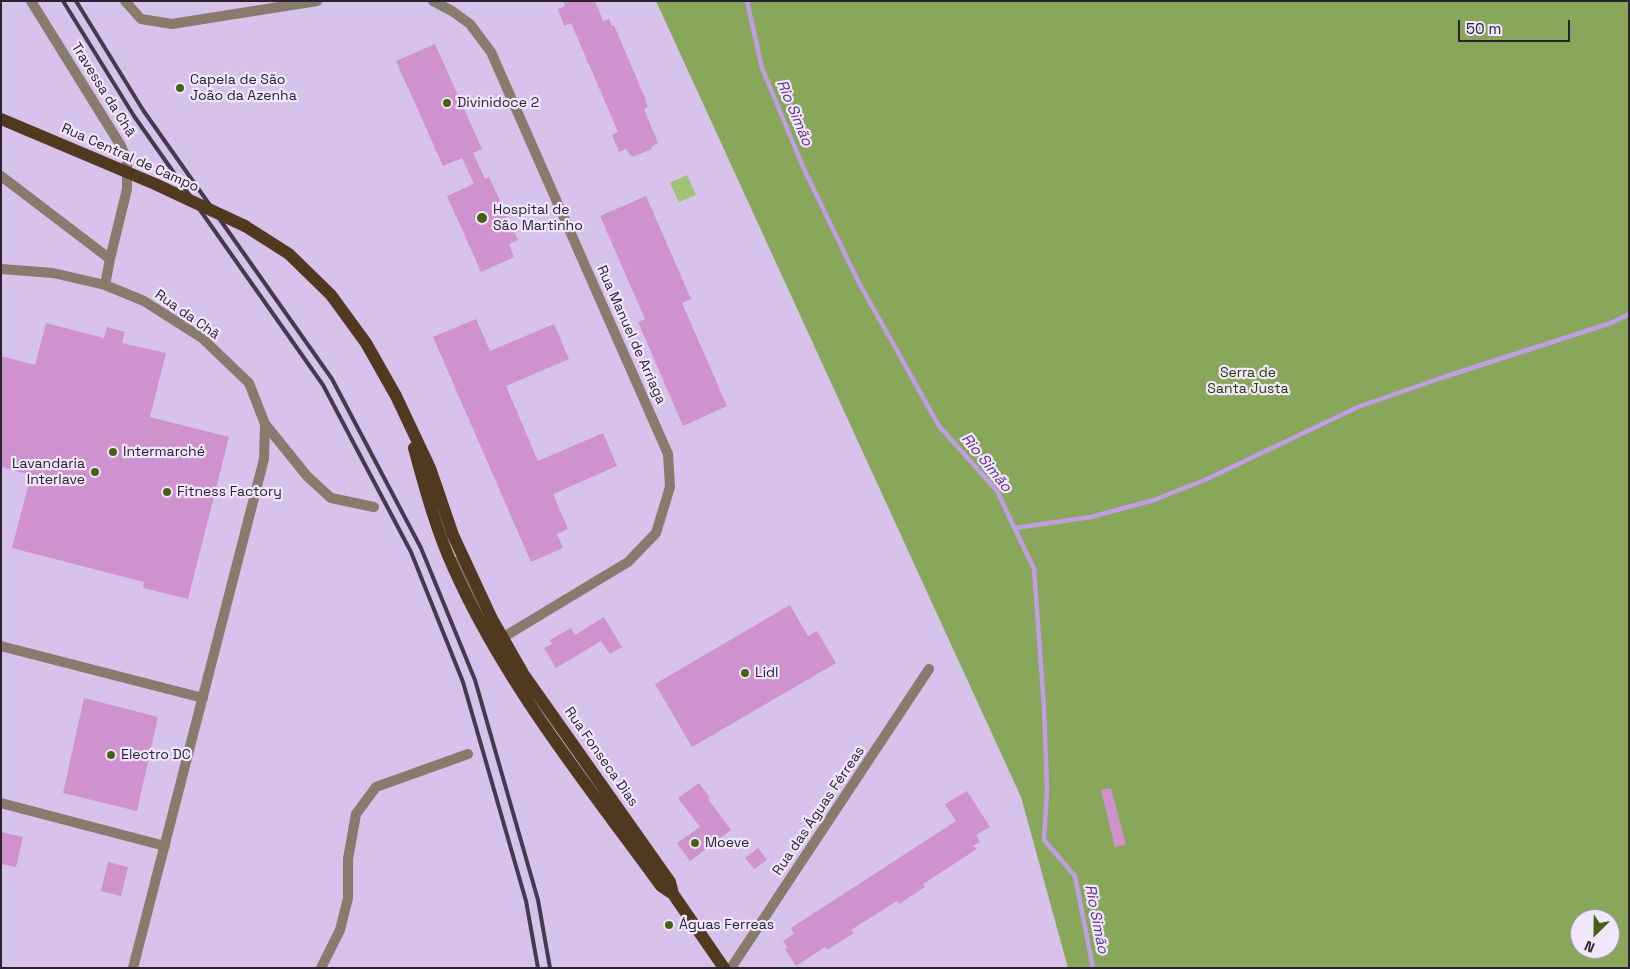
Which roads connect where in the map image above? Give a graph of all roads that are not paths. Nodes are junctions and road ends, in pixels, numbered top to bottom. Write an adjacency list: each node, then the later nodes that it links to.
1 (31, 1): 8 (street, Travessa da Chã)
2 (125, 1): 3 (street)
3 (317, 1)
4 (434, 1): 15 (street, Rua Manuel de Arriaga)
5 (1, 119): 7 (main road, Rua Central de Campo, bridge)
6 (1, 176): 8 (street)
7 (245, 226): 11 (main road, Rua Fonseca Dias)
8 (110, 259): 10 (street)
9 (1, 269): 10 (street, Rua da Chã)
10 (105, 285): 12 (street, Rua da Chã)
11 (407, 422): 14 (main road, Rua Fonseca Dias); 15 (main road, Rua Fonseca Dias)
12 (265, 424): 13 (street, Rua da Chã); 19 (street)
13 (374, 506)
14 (447, 552): 15 (street, Rua Fonseca Dias); 17 (main road, Rua Fonseca Dias)
15 (502, 638): 17 (street); 23 (main road, Rua Fonseca Dias)
16 (1, 646): 19 (street)
17 (499, 658): 23 (main road, Rua Fonseca Dias)
18 (929, 668): 27 (street, Rua das Águas Férreas)
19 (203, 698): 22 (street)
20 (468, 754): 25 (street)
21 (1, 803): 22 (street)
22 (165, 846): 24 (street)
23 (673, 894): 26 (main road, Rua Fonseca Dias)
24 (133, 968)
25 (321, 968)
26 (724, 968)
27 (731, 968)

